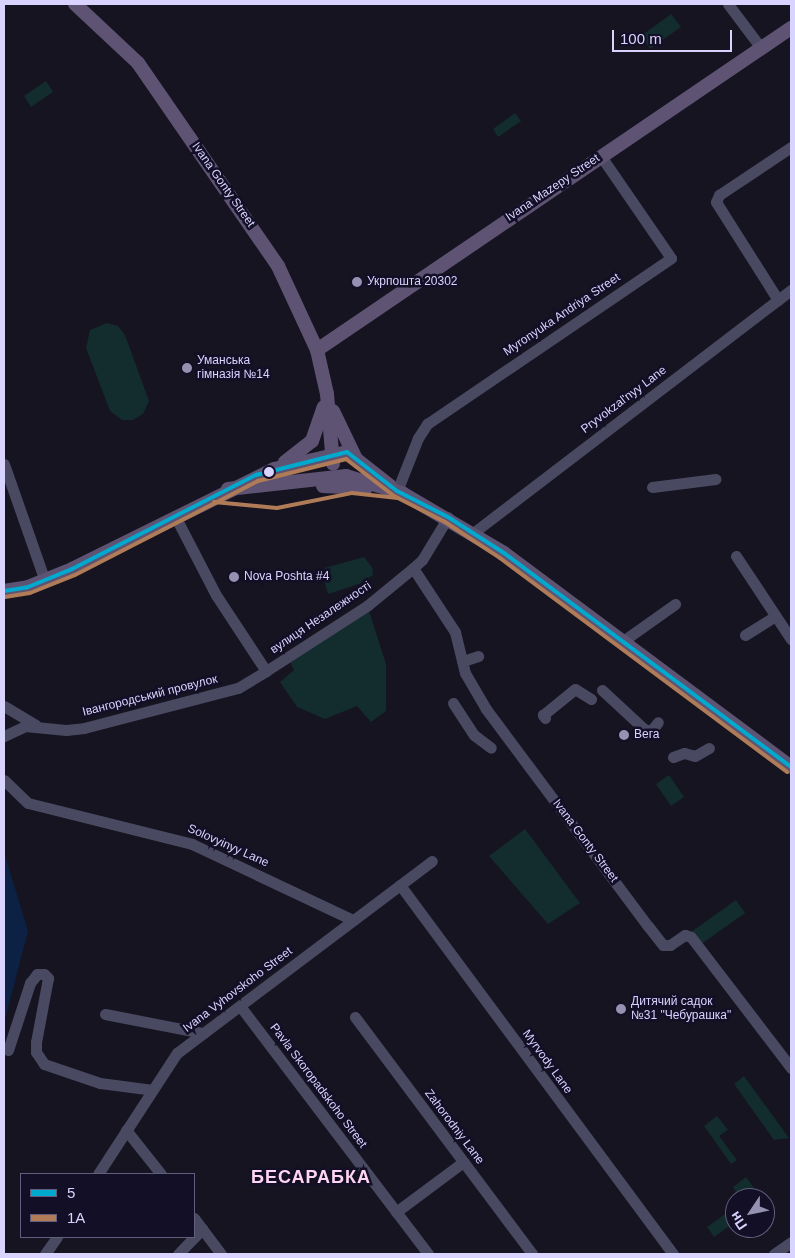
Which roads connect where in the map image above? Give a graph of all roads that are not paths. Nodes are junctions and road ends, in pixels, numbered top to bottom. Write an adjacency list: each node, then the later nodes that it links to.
1 (75, 4): 9 (main road, Ivana Gonty Street)
2 (728, 4): 4 (street)
3 (789, 34): 4 (main road, Ivana Mazepy Street)
4 (761, 48): 6 (main road, Ivana Mazepy Street)
5 (791, 147): 8 (street)
6 (601, 156): 9 (main road, Ivana Mazepy Street); 20 (street, Myronyuka Andriya Street)
7 (791, 290): 8 (street, Pryvokzalʹnyy Lane)
8 (778, 300): 23 (street, Pryvokzalʹnyy Lane)
9 (317, 350): 10 (main road, Ivana Gonty Street)
10 (327, 394): 11 (main road, Ivana Gonty Street); 12 (main road, Ivana Gonty Street); 14 (main road, Ivana Gonty Street)
11 (335, 457): 12 (main road); 14 (main road); 15 (main road)
12 (356, 457): 15 (main road); 20 (main road)
13 (4, 464): 26 (street)
14 (274, 469): 19 (main road)
15 (346, 476): 17 (main road); 20 (main road)
16 (715, 479): 18 (street)
17 (286, 484): 19 (main road); 20 (main road)
18 (652, 487)
19 (228, 489): 21 (main road)
20 (397, 491): 22 (main road)
21 (175, 516): 26 (main road); 35 (street, вулиця Незалежності)
22 (448, 517): 23 (main road); 25 (street, вулиця Незалежності)
23 (473, 532): 32 (main road)
24 (736, 556): 29 (street)
25 (413, 568): 34 (street, Ivana Gonty Street); 35 (street, вулиця Незалежності)
26 (45, 581): 27 (main road)
27 (4, 591)
28 (675, 604): 32 (street)
29 (776, 616): 30 (street); 31 (street)
30 (746, 635)
31 (791, 639)
32 (623, 641): 47 (main road)
33 (478, 656): 34 (street)
34 (463, 661): 57 (street, Ivana Gonty Street)
35 (266, 672): 42 (street, Івангородський провулок)
36 (602, 690): 41 (street)
37 (591, 698): 40 (street)
38 (453, 703): 44 (street)
39 (4, 706): 42 (street)
40 (545, 718)
41 (658, 722)
42 (36, 725): 43 (street)
43 (4, 736)
44 (491, 748)
45 (709, 748): 46 (street)
46 (673, 757)
47 (791, 767)
48 (4, 780): 51 (street, Solovyinyy Lane)
49 (432, 860): 50 (street, Ivana Vyhovskoho Street)
50 (400, 885): 51 (street, Ivana Vyhovskoho Street); 75 (street, Myrvody Lane)
51 (353, 920): 52 (street, Ivana Vyhovskoho Street)
52 (240, 1006): 55 (street, Ivana Vyhovskoho Street); 63 (street, Pavla Skoropadskoho Street)
53 (105, 1014): 55 (street)
54 (355, 1017): 60 (street, Zahorodniy Lane)
55 (203, 1033): 58 (street, Ivana Vyhovskoho Street)
56 (8, 1050): 58 (street)
57 (791, 1068)
58 (153, 1090): 59 (street, Ivana Vyhovskoho Street)
59 (126, 1130): 61 (street, Ivana Vyhovskoho Street); 62 (street)
60 (463, 1162): 63 (street); 74 (street, Zahorodniy Lane)
61 (99, 1173)
62 (160, 1173)
63 (396, 1212): 73 (street, Pavla Skoropadskoho Street)
64 (195, 1219): 65 (street)
65 (202, 1229): 66 (street); 72 (street)
66 (195, 1236)
67 (56, 1238): 70 (street)
68 (193, 1238): 71 (street)
69 (791, 1242): 76 (street)
70 (45, 1254)
71 (178, 1254)
72 (221, 1254)
73 (428, 1254)
74 (532, 1254)
75 (673, 1254)
76 (774, 1254)

